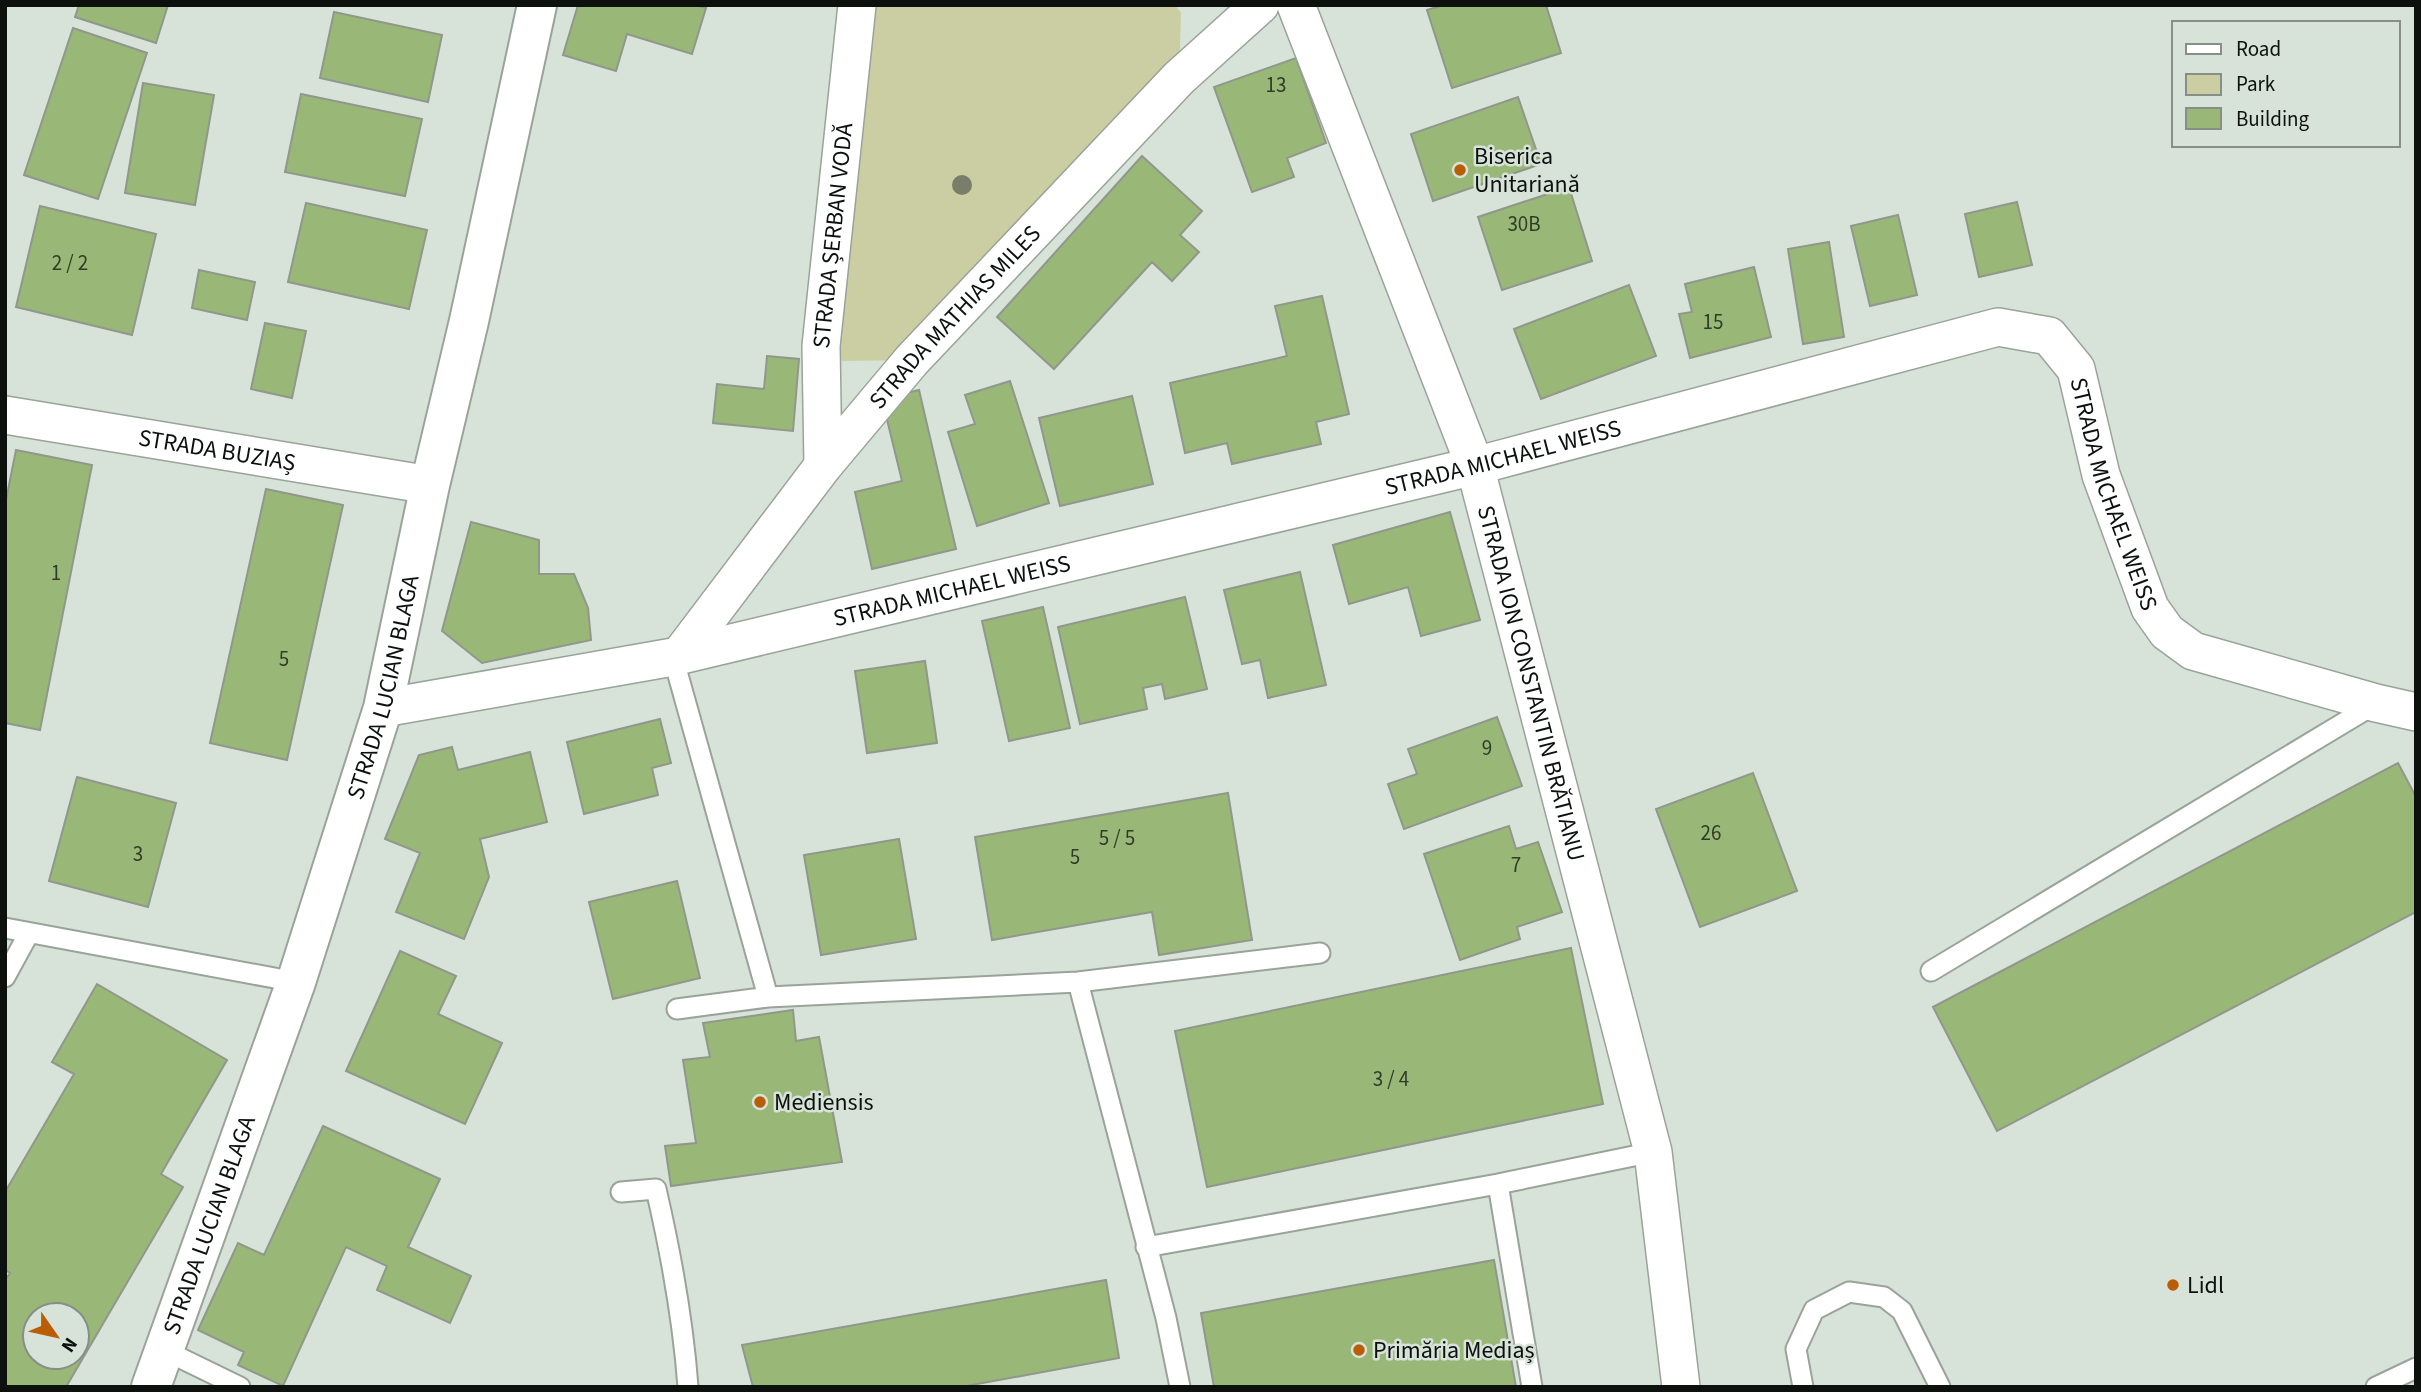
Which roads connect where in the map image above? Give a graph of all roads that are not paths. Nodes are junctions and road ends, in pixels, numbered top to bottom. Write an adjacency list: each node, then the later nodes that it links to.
1 (537, 5): 8 (street, STRADA LUCIAN BLAGA)
2 (857, 5): 6 (street, STRADA ȘERBAN VODĂ)
3 (1260, 5): 6 (street, STRADA MATHIAS MILES)
4 (1296, 5): 7 (street, STRADA ION CONSTANTIN BRĂTIANU)
5 (5, 415): 8 (street, STRADA BUZIAȘ)
6 (823, 466): 9 (street, STRADA MATHIAS MILES)
7 (1475, 466): 9 (street, STRADA MICHAEL WEISS); 10 (street, STRADA MICHAEL WEISS); 22 (street, STRADA ION CONSTANTIN BRĂTIANU)
8 (430, 485): 11 (street, STRADA LUCIAN BLAGA)
9 (677, 656): 11 (street, STRADA MICHAEL WEISS); 20 (lane)
10 (2376, 703): 12 (street, STRADA MICHAEL WEISS); 16 (lane)
11 (383, 708): 18 (street, STRADA LUCIAN BLAGA)
12 (2416, 712)
13 (5, 929): 14 (lane)
14 (29, 933): 17 (lane); 18 (lane)
15 (1320, 953): 19 (lane)
16 (1931, 971)
17 (5, 977)
18 (296, 982): 26 (street, STRADA LUCIAN BLAGA)
19 (1078, 982): 20 (lane); 25 (lane)
20 (768, 997): 21 (lane)
21 (677, 1009)
22 (1653, 1152): 23 (lane); 34 (street, STRADA ION CONSTANTIN BRĂTIANU)
23 (1497, 1184): 25 (lane); 33 (lane)
24 (621, 1192): 31 (lane)
25 (1146, 1247): 32 (lane)
26 (164, 1350): 28 (street, STRADA LUCIAN BLAGA); 29 (street, STRADA LUCIAN BLAGA); 30 (lane)
27 (2416, 1368): 37 (lane)
28 (136, 1387)
29 (151, 1387)
30 (240, 1387)
31 (688, 1387)
32 (1180, 1387)
33 (1532, 1387)
34 (1681, 1387)
35 (1803, 1387): 36 (lane)
36 (1940, 1387)
37 (2376, 1387)

